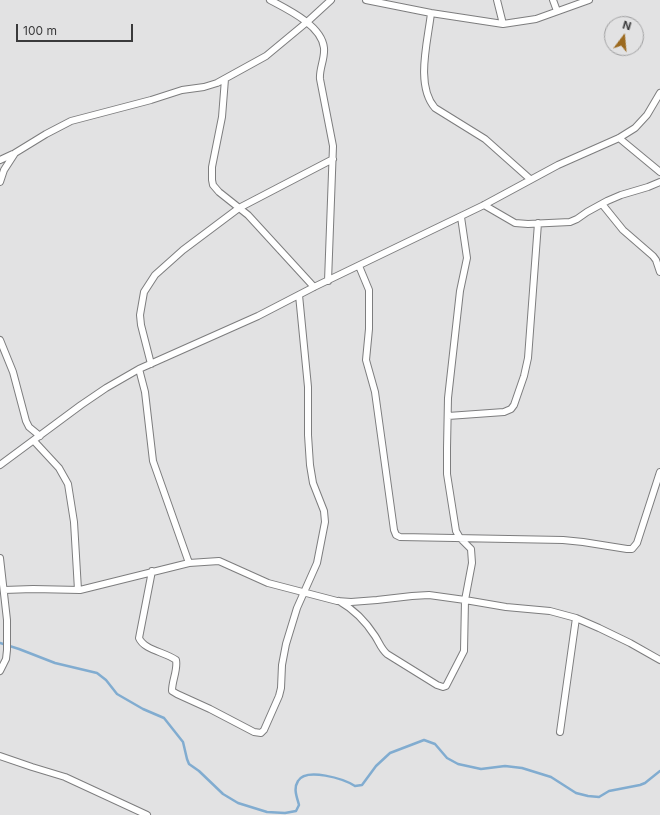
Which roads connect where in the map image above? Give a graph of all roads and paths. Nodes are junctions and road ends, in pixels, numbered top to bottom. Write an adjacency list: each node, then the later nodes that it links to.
1 (270, 0): 9 (street)
2 (331, 0): 9 (street)
3 (366, 0): 8 (street)
4 (497, 0): 10 (street)
5 (553, 0): 7 (street)
6 (589, 0): 7 (street)
7 (557, 11): 10 (street)
8 (432, 13): 10 (street); 19 (street)
9 (308, 22): 11 (street); 16 (street)
10 (503, 24)
11 (225, 79): 15 (street); 24 (street)
12 (660, 93): 13 (street)
13 (658, 100): 14 (street)
14 (619, 138): 18 (street); 19 (street)
15 (15, 154): 17 (street); 20 (street)
16 (333, 159): 24 (street); 29 (street)
17 (0, 160)
18 (660, 172)
19 (530, 179): 23 (street)
20 (0, 182)
21 (660, 182): 22 (street)
22 (602, 204): 26 (street); 28 (street)
23 (484, 206): 25 (street); 26 (street)
24 (240, 208): 30 (street); 33 (street)
25 (461, 217): 27 (street); 35 (street)
26 (538, 223): 35 (street)
27 (359, 266): 29 (street); 42 (street)
28 (660, 272)
29 (328, 281): 30 (street)
30 (314, 287): 31 (street)
31 (299, 295): 33 (street); 48 (street)
32 (0, 340): 36 (street)
33 (151, 364): 34 (street)
34 (139, 370): 36 (street); 44 (street)
35 (448, 416): 42 (street)
36 (40, 436): 37 (street)
37 (34, 441): 38 (street); 47 (street)
38 (0, 465)
39 (660, 472): 40 (street)
40 (653, 492): 41 (street); 42 (street)
41 (660, 495)
42 (460, 538): 49 (street)
43 (0, 558): 46 (street)
44 (188, 563): 45 (street); 48 (street)
45 (152, 571): 47 (street); 48 (street)
46 (4, 590): 47 (street); 53 (street)
47 (78, 590)
48 (303, 593): 50 (street)
49 (465, 600): 50 (street); 50 (street); 51 (street)
50 (337, 601)
51 (576, 618): 52 (street); 54 (street)
52 (660, 660)
53 (0, 671)
54 (560, 732)
55 (0, 756): 56 (street)
56 (148, 815)

